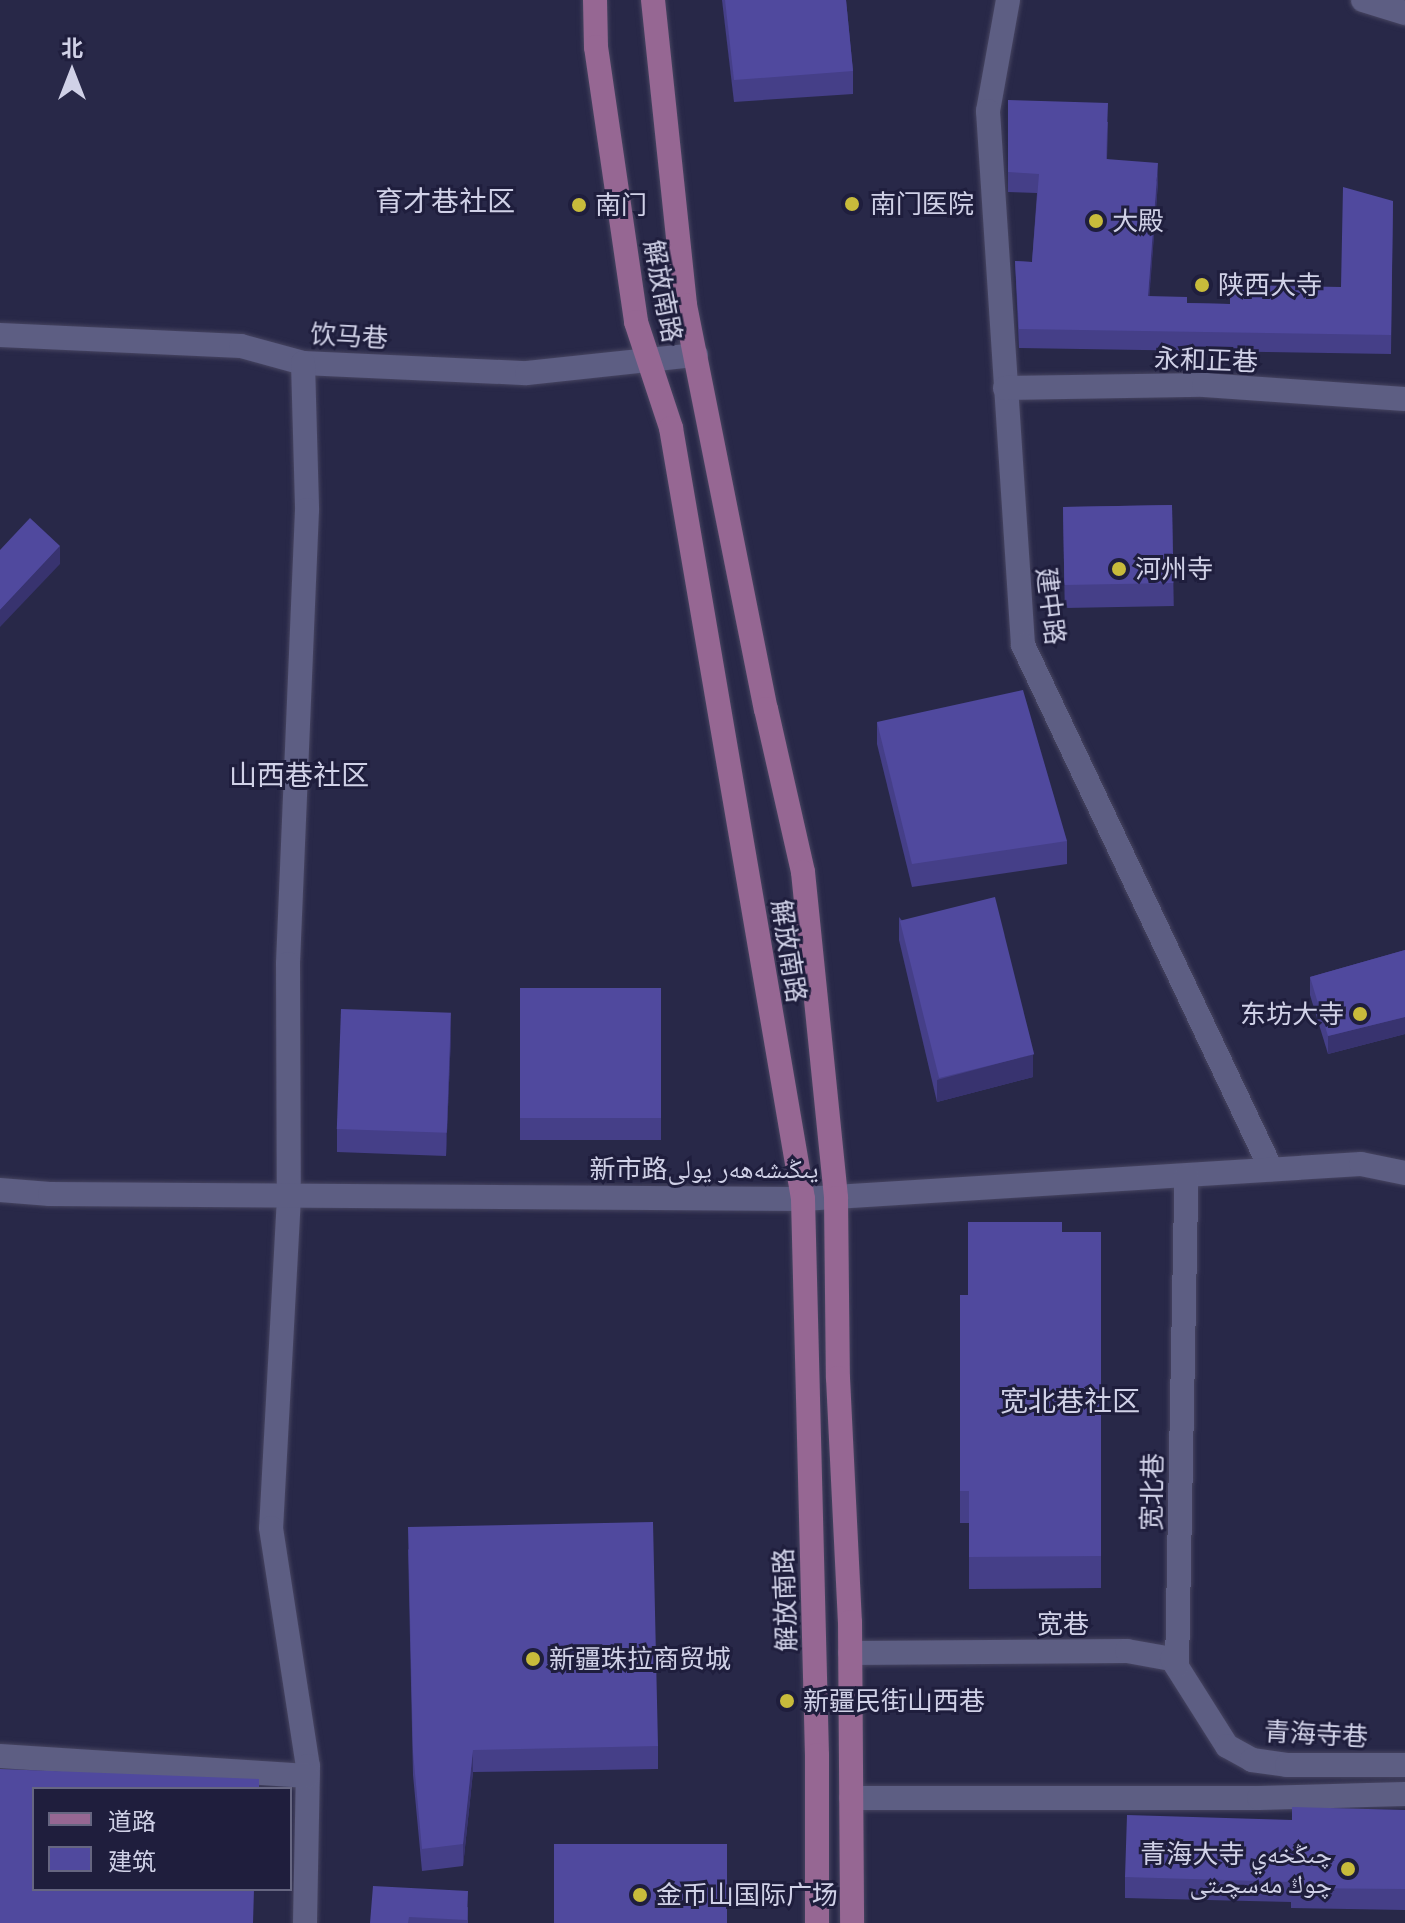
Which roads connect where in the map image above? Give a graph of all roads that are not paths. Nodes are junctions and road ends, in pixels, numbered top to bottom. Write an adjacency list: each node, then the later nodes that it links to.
1 (595, 0): 8 (main road, 解放南路)
2 (653, 0): 7 (main road, 解放南路)
3 (1008, 0): 10 (street, 建中路)
4 (1363, 0): 5 (street)
5 (1405, 13)
6 (0, 335): 9 (street, 饮马巷)
7 (696, 355): 8 (street, 饮马巷); 17 (main road, 解放南路)
8 (649, 360): 9 (street, 饮马巷); 18 (main road, 解放南路)
9 (303, 363): 16 (street)
10 (1005, 388): 11 (street, 永和正巷); 12 (street, 建中路)
11 (1405, 399)
12 (1271, 1169): 13 (street, 新市路يىڭىشەھەر يولى); 14 (street, 新市路يىڭىشەھەر يولى)
13 (1405, 1173)
14 (1186, 1176): 17 (street, 新市路يىڭىشەھەر يولى); 20 (street, 宽北巷)
15 (0, 1190): 16 (street, 新市路يىڭىشەھەر يولى)
16 (289, 1197): 18 (street, 新市路يىڭىشەھەر يولى); 23 (street)
17 (836, 1198): 18 (street, 新市路يىڭىشەھەر يولى); 19 (main road, 解放南路)
18 (803, 1199): 27 (main road, 解放南路)
19 (850, 1653): 20 (street, 宽巷); 25 (main road, 解放南路)
20 (1177, 1666): 22 (street, 青海寺巷)
21 (0, 1756): 23 (street)
22 (1405, 1765)
23 (307, 1776): 26 (street)
24 (1405, 1794): 25 (street)
25 (851, 1798): 28 (main road, 解放南路)
26 (305, 1923)
27 (817, 1923)
28 (852, 1923)

